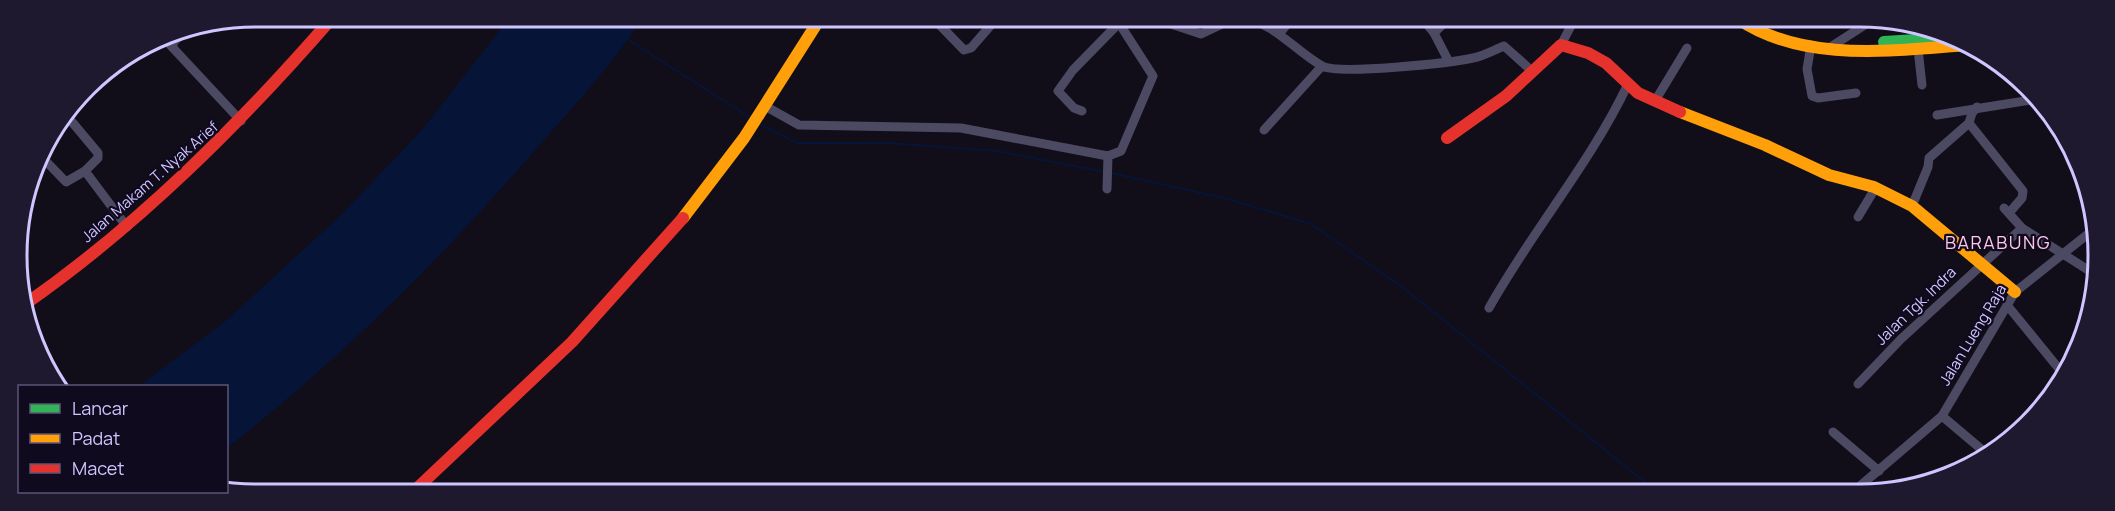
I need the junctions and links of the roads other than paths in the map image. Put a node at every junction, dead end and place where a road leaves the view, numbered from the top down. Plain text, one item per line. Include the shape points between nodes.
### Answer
1 (324, 27) edge
2 (815, 27) edge
3 (942, 27) edge
4 (990, 27) edge
5 (1113, 27) edge
6 (1123, 27) edge
7 (1180, 27) edge
8 (1216, 27) edge
9 (1266, 27) edge
10 (1285, 27) edge
11 (1429, 27) edge
12 (1440, 27) edge
13 (1570, 27) edge
14 (1746, 27) edge
15 (1763, 27) edge
16 (1861, 27) edge
17 (1280, 33) junction
18 (1434, 33) junction
19 (1933, 39) edge
20 (173, 42) edge
21 (169, 44) edge
22 (1833, 44) junction
23 (1561, 45) junction
24 (1811, 45) junction
25 (1952, 47) edge
26 (173, 48) junction
27 (1687, 48) dead end
28 (1918, 50) junction
29 (1448, 60) junction
30 (1322, 66) junction
31 (1532, 71) junction
32 (1628, 84) junction
33 (1922, 86) dead end
34 (1856, 93) dead end
35 (2027, 100) edge
36 (1655, 101) junction
37 (1977, 107) junction
38 (763, 109) junction
39 (1082, 111) dead end
40 (1937, 115) dead end
41 (71, 121) edge
42 (241, 121) junction
43 (1969, 123) junction
44 (1264, 130) dead end
45 (1447, 138) dead end
46 (1108, 158) junction
47 (47, 162) edge
48 (84, 171) junction
49 (1876, 187) junction
50 (1107, 189) dead end
51 (1912, 206) junction
52 (1858, 217) dead end
53 (127, 226) junction
54 (2022, 228) junction
55 (2087, 235) edge
56 (2063, 255) junction
57 (1982, 264) junction
58 (2088, 270) edge
59 (2015, 292) junction
60 (31, 300) edge
61 (2007, 305) junction
62 (1489, 308) dead end
63 (2058, 368) edge
64 (1858, 384) dead end
65 (1942, 416) junction
66 (1833, 432) dead end
67 (1981, 449) edge
68 (1879, 471) junction
69 (422, 484) edge
70 (1863, 484) edge

1 - 42 street, Jalan Makam T. Nyak Arief
2 - 38 street
3 - 4 street via 964,50 972,48
5 - 39 street via 1058,91
6 - 46 street via 1153,76 1121,151
7 - 8 street via 1201,34
9 - 17 street
10 - 17 street
11 - 18 street
12 - 18 street
13 - 23 street
14 - 24 street via 1770,39
15 - 22 street
16 - 22 street
17 - 30 street
18 - 29 street
19 - 22 street
20 - 26 street
21 - 26 street
22 - 24 street
22 - 28 street
23 - 31 street
23 - 32 street via 1606,63
24 - 34 street via 1807,69 1812,96
25 - 28 street
26 - 42 street
27 - 36 street
28 - 33 street
29 - 30 street via 1368,69 1334,70
29 - 31 street via 1474,58 1503,46
30 - 44 street
31 - 45 street via 1506,96
32 - 36 street
32 - 62 street via 1600,138 1521,253
35 - 37 street
36 - 49 street via 1829,175
37 - 40 street
37 - 43 street
38 - 46 street via 799,125 961,128
38 - 69 street via 696,202 567,348
41 - 48 street via 98,153 98,158
42 - 53 street, Jalan Makam T. Nyak Arief
43 - 51 street via 1929,158
43 - 54 street via 2023,191 2022,198 2006,211
46 - 50 street
47 - 48 street via 66,182
48 - 53 street
49 - 51 street
49 - 52 street
51 - 57 street
53 - 60 street, Jalan Makam T. Nyak Arief
54 - 56 street
54 - 57 street, Jalan Tgk. Indra
55 - 56 street, Jalan Lueng Raja
56 - 58 street
56 - 59 street, Jalan Lueng Raja
57 - 59 street
57 - 64 street, Jalan Tgk. Indra
59 - 61 street, Jalan Lueng Raja
61 - 63 street
61 - 65 street, Jalan Lueng Raja
65 - 67 street
65 - 68 street, Jalan Lueng Raja
66 - 68 street
68 - 70 street, Jalan Lueng Raja

